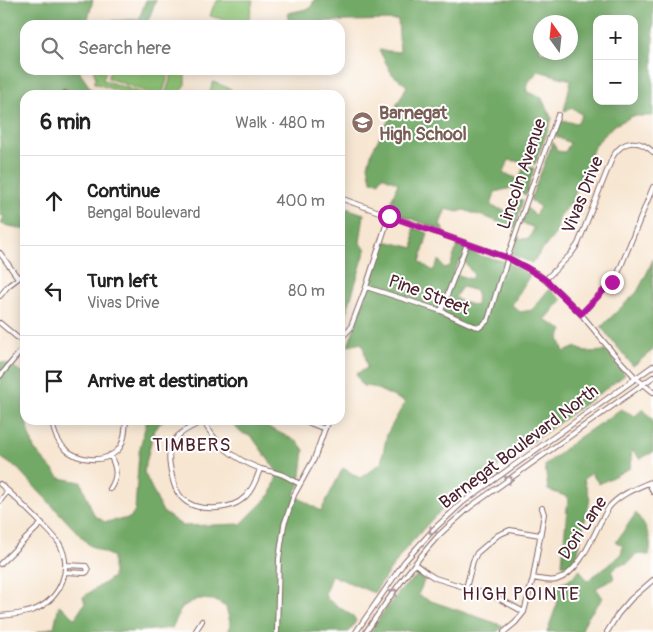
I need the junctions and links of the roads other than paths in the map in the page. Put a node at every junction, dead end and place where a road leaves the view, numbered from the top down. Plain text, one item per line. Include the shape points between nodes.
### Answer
1 (558, 114) dead end
2 (653, 152) edge
3 (653, 187) edge
4 (345, 200) edge
5 (389, 216) junction
6 (467, 244) junction
7 (0, 253) edge
8 (508, 258) junction
9 (18, 278) joint
10 (546, 280) junction
11 (366, 287) junction
12 (0, 296) edge
13 (441, 311) junction
14 (581, 314) junction
15 (0, 323) edge
16 (482, 326) joint
17 (345, 334) edge
18 (20, 341) edge
19 (20, 351) edge
20 (653, 366) edge
21 (0, 376) edge
22 (653, 377) edge
23 (636, 378) junction
24 (644, 384) junction
25 (653, 392) edge
26 (52, 425) edge
27 (125, 425) edge
28 (196, 425) edge
29 (205, 425) edge
30 (315, 425) edge
31 (326, 425) edge
32 (325, 429) junction
33 (110, 456) junction
34 (260, 469) junction
35 (651, 482) edge
36 (0, 484) edge
37 (300, 484) junction
38 (110, 488) dead end
39 (8, 490) junction
40 (653, 492) edge
41 (0, 501) edge
42 (542, 508) dead end
43 (42, 523) junction
44 (540, 535) junction
45 (0, 564) edge
46 (415, 564) junction
47 (65, 565) junction
48 (65, 572) junction
49 (533, 578) junction
50 (653, 580) edge
51 (466, 588) junction
52 (524, 612) junction
53 (0, 616) edge
54 (202, 621) dead end
55 (195, 632) edge
56 (277, 632) edge
57 (356, 632) edge
58 (366, 632) edge
59 (504, 632) edge
60 (607, 632) edge

1 - 8 street, Lincoln Avenue
2 - 10 street, Vivas Drive via 634,143 617,150 578,244
3 - 14 street via 617,276
4 - 5 street
5 - 6 street
5 - 11 street
6 - 8 street
6 - 13 street
7 - 9 street
8 - 10 street
8 - 16 street, Lincoln Avenue via 488,320
9 - 12 street
10 - 14 street
11 - 13 street, Pine Street
11 - 17 street via 350,329
13 - 16 street, Pine Street via 474,326
14 - 23 street
15 - 18 street
19 - 21 street
20 - 23 street, Barnegat Boulevard North
22 - 24 street, Barnegat Boulevard North
23 - 24 street
23 -> 57 street, Barnegat Boulevard North via 463,502 405,561
24 - 25 street
46 -> 24 street, Barnegat Boulevard North via 439,535 470,507
26 - 33 street via 69,452 86,459
27 - 33 street via 124,438 118,450
28 - 34 street via 172,443 169,458 177,490 189,503 209,508 236,503 246,497
29 - 34 street via 226,450
30 - 32 street
31 - 32 street
32 - 37 street via 314,460
33 - 38 street via 116,477
34 - 37 street
35 - 40 street
35 - 49 street, Dori Lane via 627,492 608,508 589,545 566,575 556,580
36 - 39 street
37 - 56 street via 284,525
39 - 41 street
39 - 43 street
42 - 44 street
43 - 45 street
43 - 47 street via 60,545
44 - 49 street
44 - 51 street via 510,530 498,535 477,553
46 - 51 street via 435,578
58 -> 46 street, Barnegat Boulevard North
47 - 48 street
47 - 48 street via 86,566 88,572
48 - 53 street via 59,589 45,604 25,613
49 - 52 street
50 - 60 street via 631,599
51 - 52 street via 496,597
52 - 59 street
54 - 55 street

